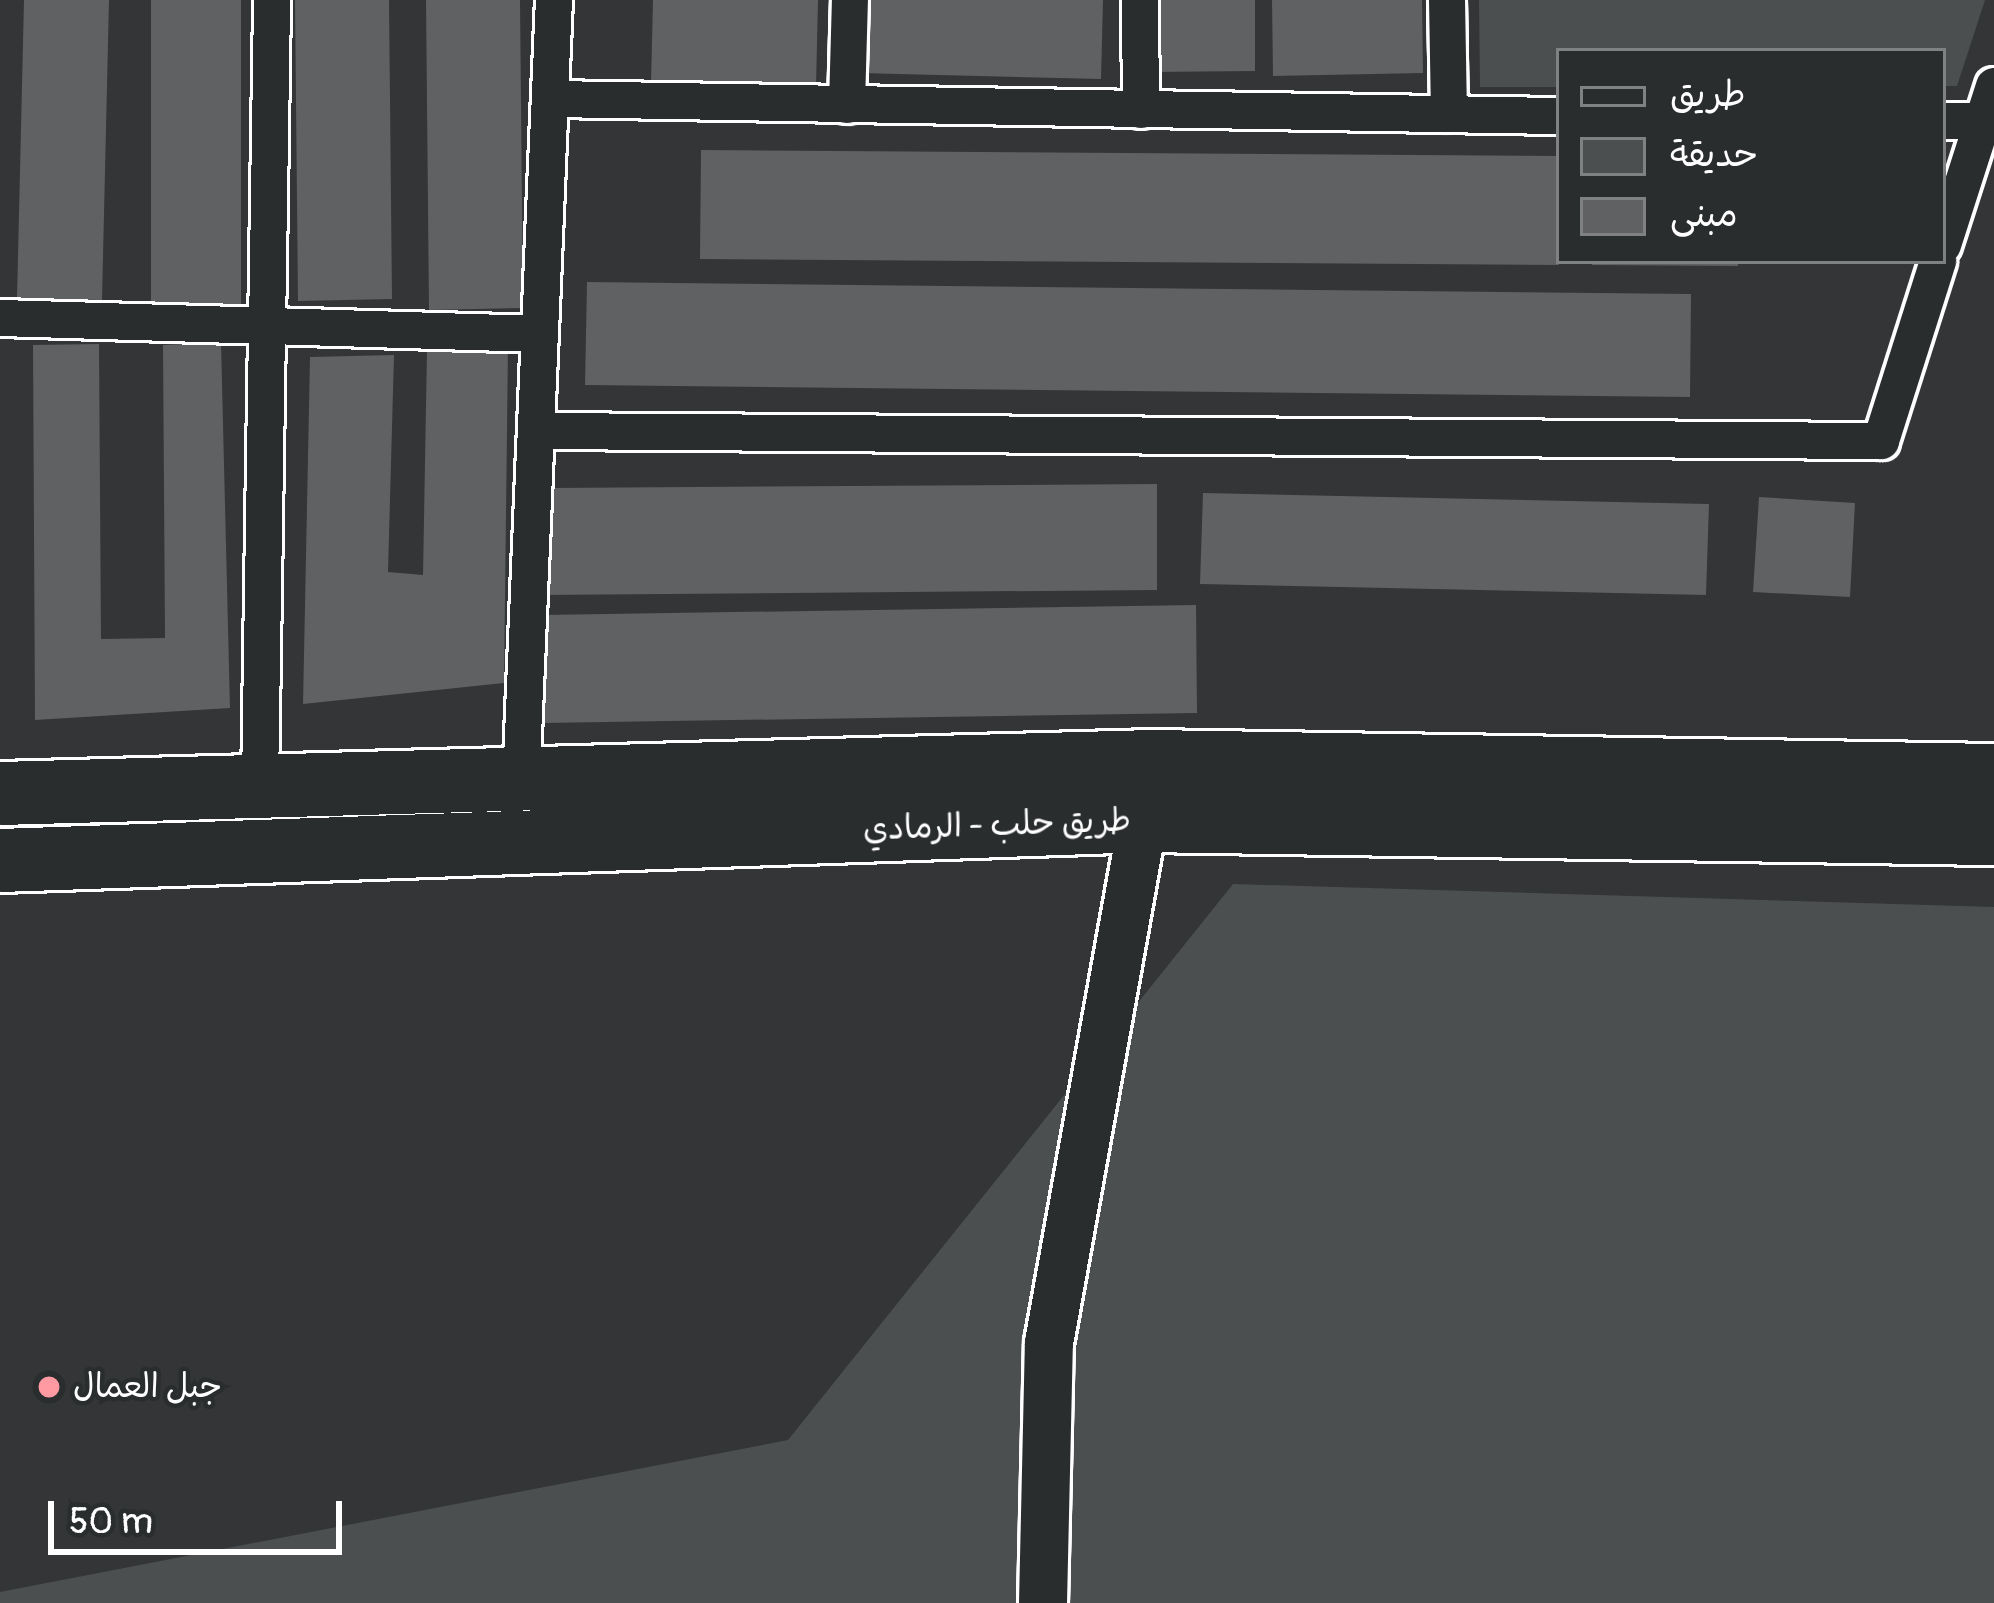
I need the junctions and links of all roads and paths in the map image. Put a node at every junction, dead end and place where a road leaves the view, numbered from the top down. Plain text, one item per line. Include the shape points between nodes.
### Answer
1 (272, 0) edge
2 (554, 0) edge
3 (850, 0) edge
4 (1140, 0) edge
5 (1447, 0) edge
6 (1994, 86) edge
7 (552, 100) junction
8 (847, 105) junction
9 (1141, 110) junction
10 (1449, 114) junction
11 (1556, 116) edge
12 (1946, 121) edge
13 (1982, 121) junction
14 (1946, 235) edge
15 (1937, 264) edge
16 (0, 319) edge
17 (268, 327) junction
18 (539, 334) junction
19 (541, 431) junction
20 (1994, 775) edge
21 (521, 783) junction
22 (260, 785) junction
23 (0, 793) edge
24 (1143, 820) junction
25 (1994, 833) edge
26 (0, 860) edge
27 (1043, 1603) edge

1 - 17 street
2 - 7 street
3 - 8 street
4 - 9 street
5 - 10 street
6 - 13 street
7 - 8 street
7 - 18 street
8 - 9 street
9 - 10 street
10 - 11 street
12 - 13 street
13 - 14 street
15 - 19 street via 1881,441
16 - 17 street
17 - 18 street
17 - 22 street
18 - 19 street
19 - 21 street
20 - 21 highway, طريق حلب - الرمادي via 1150,761
21 - 22 highway, طريق حلب - الرمادي
22 - 23 highway, طريق حلب - الرمادي
24 - 25 highway, طريق حلب - الرمادي
24 - 26 highway, طريق حلب - الرمادي
24 - 27 street via 1049,1343

